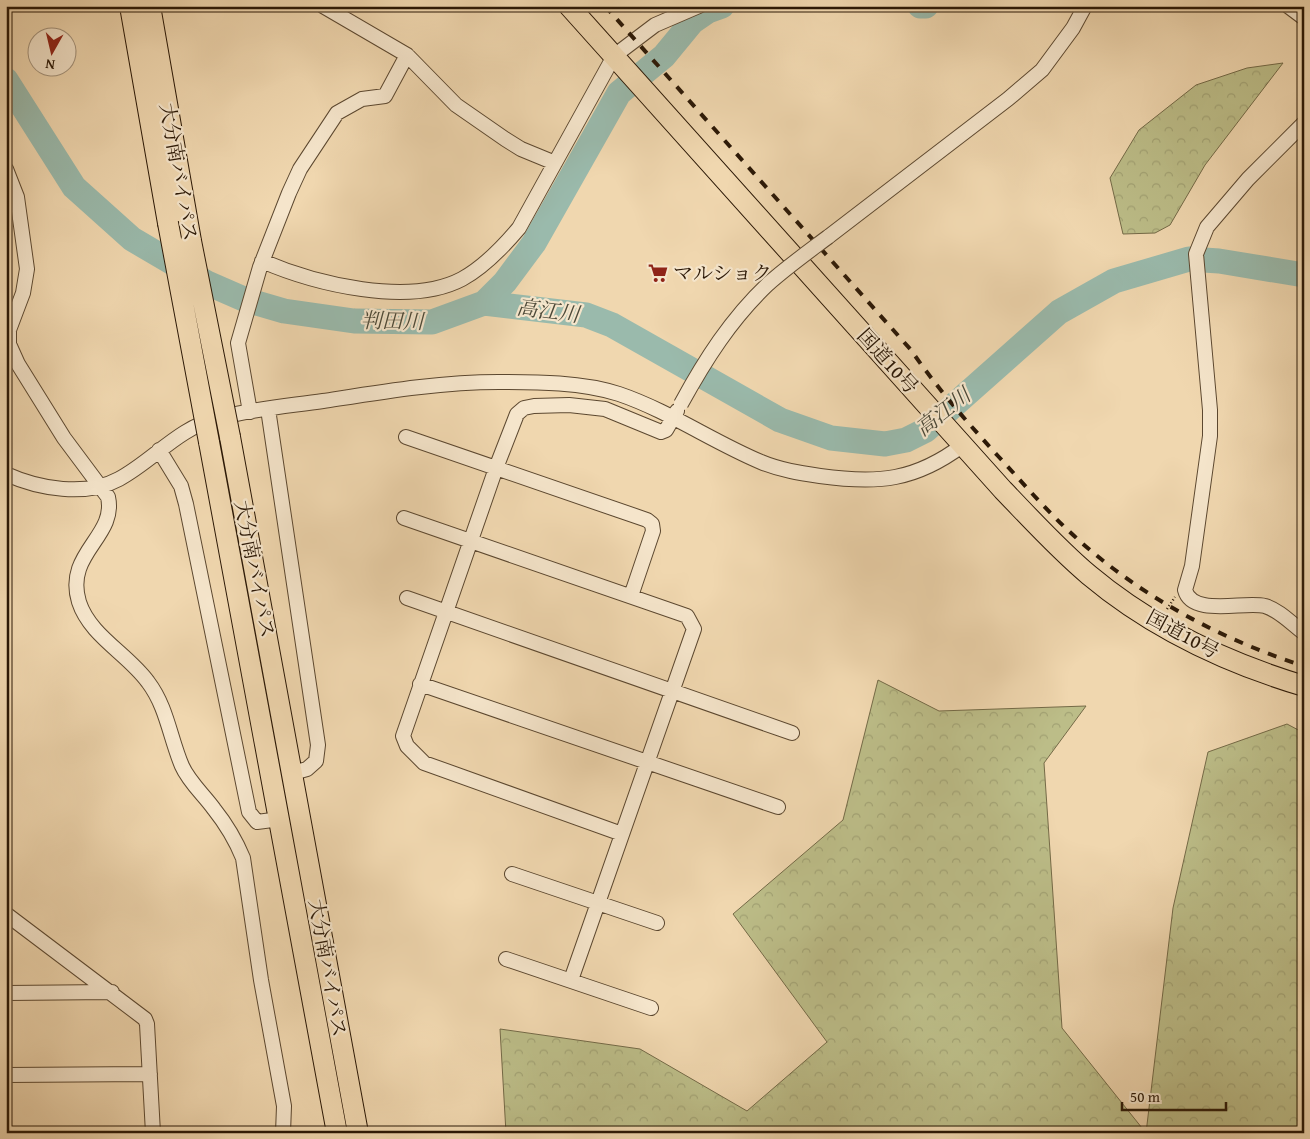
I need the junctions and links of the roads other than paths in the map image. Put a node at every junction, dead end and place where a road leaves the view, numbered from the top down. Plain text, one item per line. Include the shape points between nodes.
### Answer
1 (130, 6) edge
2 (150, 6) edge
3 (323, 6) edge
4 (569, 6) edge
5 (699, 6) edge
6 (1086, 6) edge
7 (1288, 6) edge
8 (1304, 18) edge
9 (407, 55) junction
10 (616, 58) junction
11 (1304, 123) edge
12 (555, 163) junction
13 (6, 169) edge
14 (261, 264) junction
15 (268, 409) junction
16 (250, 412) junction
17 (673, 417) junction
18 (406, 437) dead end
19 (957, 438) junction
20 (159, 450) junction
21 (496, 468) junction
22 (6, 474) edge
23 (101, 485) junction
24 (404, 518) dead end
25 (471, 541) junction
26 (631, 596) junction
27 (408, 598) dead end
28 (446, 611) junction
29 (1304, 633) edge
30 (420, 684) junction
31 (1304, 686) edge
32 (672, 691) junction
33 (792, 733) dead end
34 (647, 762) junction
35 (293, 773) junction
36 (778, 807) dead end
37 (280, 819) junction
38 (622, 834) junction
39 (512, 874) dead end
40 (598, 903) junction
41 (6, 914) edge
42 (658, 923) dead end
43 (506, 959) dead end
44 (571, 980) junction
45 (112, 992) junction
46 (6, 993) edge
47 (651, 1008) dead end
48 (150, 1074) junction
49 (6, 1075) edge
50 (153, 1133) edge
51 (283, 1133) edge
52 (337, 1133) edge
53 (358, 1133) edge

1 - 37 highway, 大分南バイパス, bridge
2 - 35 highway, 大分南バイパス, bridge via 191,240
3 - 9 street
4 - 10 highway, 国道10号
5 - 10 street via 655,25
6 - 17 street, bridge via 1042,70 769,284 712,352
7 - 8 street
9 - 12 street via 456,105 521,148
9 - 14 street via 385,96 362,99 346,106 326,127 300,169
10 - 12 street
10 - 19 highway, 国道10号
11 - 29 street via 1248,179 1207,227 1196,254 1210,436 1192,566 1185,590 1189,599 1201,605 1268,607
12 - 14 street via 519,228 502,248 463,278 442,287 419,292 335,284
13 - 23 street via 18,197 27,269 23,293 9,330 9,344 64,438
14 - 16 street via 240,333 238,352
15 - 16 street
15 - 17 street via 423,386 508,382 610,392
15 - 35 street via 318,745 316,761 307,769
16 - 20 street via 200,424
17 - 19 street via 763,463 793,472 851,480 901,477 940,461
17 - 21 street via 666,430 661,432 605,409 569,405 530,406 520,410 514,418
18 - 21 street
19 - 31 highway, 国道10号 via 1070,559 1108,590 1158,623 1222,656
20 - 23 street via 118,480
20 - 37 street via 181,486 186,504 249,812 257,822
21 - 25 street
21 - 26 street via 652,524 653,531
22 - 23 street via 41,486 78,488
23 - 51 street via 108,496 109,516 81,561 76,580 79,601 88,620 144,676 154,691 164,710 182,766 214,808 243,858 284,1106
24 - 25 street
25 - 26 street
25 - 28 street
26 - 32 street via 691,620 694,629
27 - 28 street
28 - 30 street
28 - 32 street
30 - 34 street
30 - 38 street via 402,736 424,763
32 - 33 street
32 - 34 street
34 - 36 street
34 - 38 street
35 - 53 highway, 大分南バイパス
37 - 52 highway, 大分南バイパス
38 - 40 street
39 - 40 street
40 - 42 street
40 - 44 street
41 - 45 street
43 - 44 street
44 - 47 street
45 - 46 street
45 - 48 street via 145,1019
48 - 49 street
48 - 50 street

